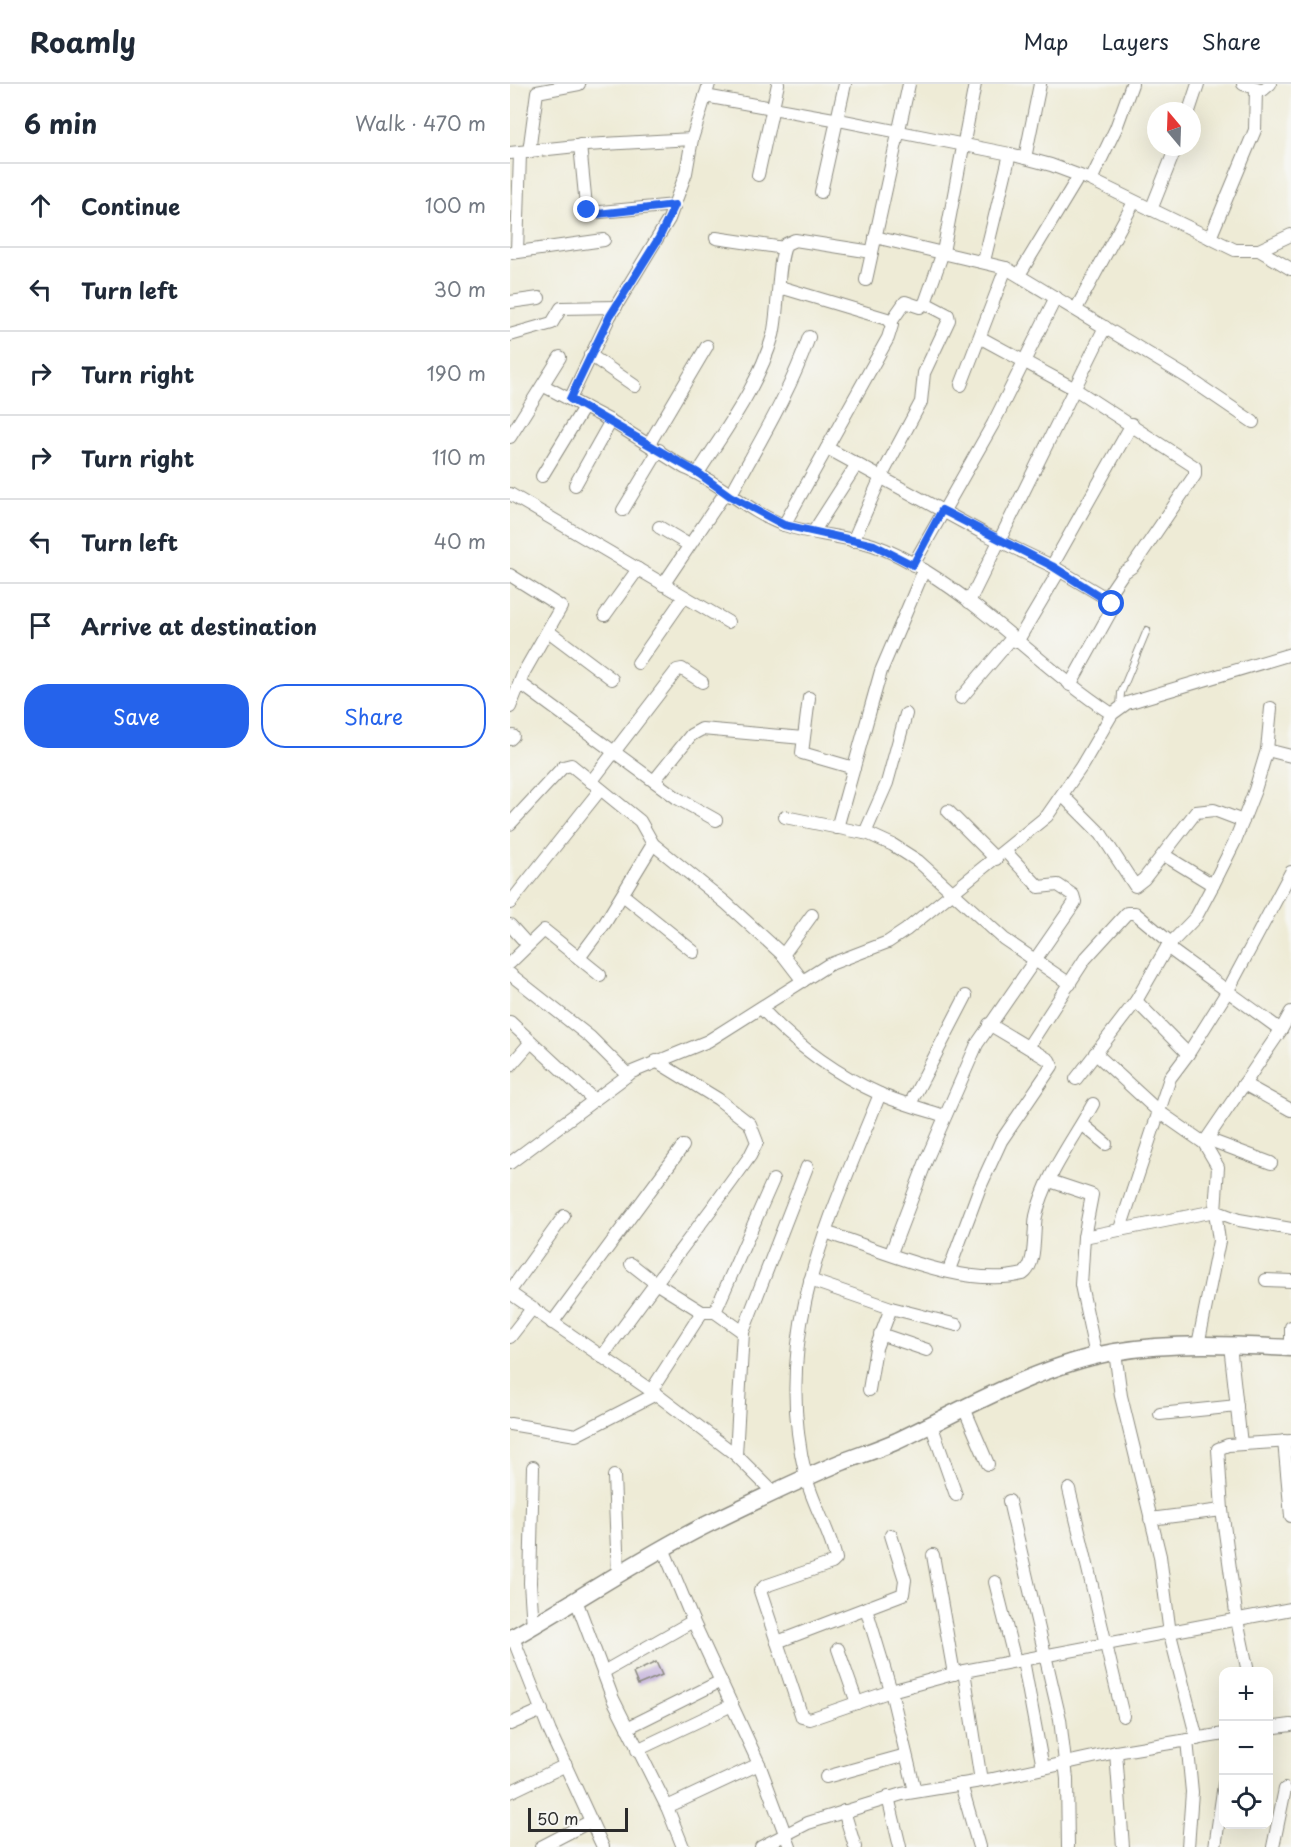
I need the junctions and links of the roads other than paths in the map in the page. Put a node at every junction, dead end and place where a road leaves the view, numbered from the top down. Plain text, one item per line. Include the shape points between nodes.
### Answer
1 (579, 84) edge
2 (778, 84) edge
3 (846, 84) edge
4 (909, 84) edge
5 (975, 84) edge
6 (1040, 84) edge
7 (1132, 84) edge
8 (1198, 84) edge
9 (1243, 84) edge
10 (1270, 84) edge
11 (545, 86) edge
12 (1256, 89) junction
13 (707, 90) edge
14 (1192, 102) edge
15 (773, 108) junction
16 (839, 120) junction
17 (899, 132) junction
18 (692, 139) junction
19 (580, 145) junction
20 (963, 145) junction
21 (520, 153) edge
22 (1010, 154) junction
23 (1172, 156) edge
24 (1024, 158) junction
25 (758, 175) dead end
26 (1085, 178) junction
27 (821, 192) dead end
28 (1134, 202) junction
29 (675, 205) junction
30 (1151, 210) junction
31 (1291, 235) edge
32 (875, 237) junction
33 (716, 238) dead end
34 (1210, 238) junction
35 (603, 240) dead end
36 (784, 248) junction
37 (1258, 250) junction
38 (513, 252) edge
39 (872, 252) junction
40 (943, 252) junction
41 (984, 261) junction
42 (1006, 268) junction
43 (1291, 269) edge
44 (1019, 275) junction
45 (866, 280) dead end
46 (780, 287) junction
47 (1056, 297) junction
48 (539, 298) dead end
49 (510, 302) edge
50 (925, 303) junction
51 (616, 307) junction
52 (1076, 309) junction
53 (891, 322) junction
54 (1106, 327) junction
55 (510, 335) edge
56 (809, 337) dead end
57 (981, 338) junction
58 (707, 345) dead end
59 (590, 355) junction
60 (560, 357) dead end
61 (1023, 360) junction
62 (961, 385) dead end
63 (544, 386) junction
64 (635, 386) dead end
65 (1075, 389) junction
66 (570, 399) junction
67 (584, 407) junction
68 (610, 421) junction
69 (1253, 422) dead end
70 (1132, 424) junction
71 (510, 437) edge
72 (654, 447) junction
73 (827, 448) junction
74 (856, 464) junction
75 (698, 473) junction
76 (542, 476) dead end
77 (881, 477) junction
78 (575, 485) dead end
79 (510, 494) edge
80 (727, 494) junction
81 (623, 510) dead end
82 (942, 510) junction
83 (784, 525) junction
84 (659, 527) dead end
85 (814, 531) junction
86 (998, 540) junction
87 (853, 541) junction
88 (689, 545) junction
89 (918, 567) junction
90 (1056, 568) junction
91 (638, 569) junction
92 (510, 575) edge
93 (663, 585) junction
94 (684, 597) junction
95 (1106, 598) junction
96 (969, 602) junction
97 (605, 615) dead end
98 (728, 622) dead end
99 (1147, 630) dead end
100 (548, 631) junction
101 (1014, 640) junction
102 (1291, 654) edge
103 (638, 663) dead end
104 (612, 679) dead end
105 (702, 682) dead end
106 (520, 683) junction
107 (1070, 685) junction
108 (809, 698) dead end
109 (961, 698) dead end
110 (510, 707) edge
111 (1271, 708) dead end
112 (1116, 711) junction
113 (906, 714) dead end
114 (803, 738) junction
115 (615, 750) junction
116 (1267, 750) junction
117 (1291, 756) edge
118 (854, 768) junction
119 (654, 782) junction
120 (595, 786) junction
121 (1062, 795) junction
122 (948, 811) dead end
123 (785, 817) dead end
124 (716, 820) dead end
125 (1243, 821) junction
126 (510, 824) edge
127 (837, 828) junction
128 (865, 833) junction
129 (653, 844) junction
130 (1001, 855) junction
131 (1164, 855) junction
132 (1291, 872) edge
133 (1213, 885) junction
134 (1288, 888) edge
135 (954, 892) junction
136 (623, 895) junction
137 (510, 903) edge
138 (812, 915) dead end
139 (510, 925) edge
140 (528, 945) junction
141 (1169, 945) junction
142 (694, 952) dead end
143 (783, 955) junction
144 (579, 958) junction
145 (1033, 960) junction
146 (510, 963) edge
147 (510, 974) edge
148 (600, 975) dead end
149 (803, 981) junction
150 (1070, 984) junction
151 (1227, 992) junction
152 (966, 996) dead end
153 (1136, 1001) junction
154 (761, 1008) junction
155 (1291, 1012) edge
156 (510, 1022) edge
157 (989, 1024) junction
158 (1281, 1030) junction
159 (531, 1042) junction
160 (1028, 1047) junction
161 (1095, 1053) junction
162 (1188, 1054) junction
163 (656, 1061) junction
164 (510, 1066) edge
165 (628, 1075) junction
166 (1076, 1079) dead end
167 (1244, 1084) junction
168 (880, 1094) junction
169 (594, 1100) junction
170 (910, 1104) junction
171 (1093, 1104) dead end
172 (1291, 1110) edge
173 (1158, 1111) junction
174 (945, 1116) junction
175 (1082, 1124) junction
176 (1205, 1141) junction
177 (1106, 1144) dead end
178 (683, 1146) dead end
179 (510, 1163) edge
180 (1271, 1163) dead end
181 (807, 1167) dead end
182 (773, 1180) dead end
183 (1050, 1181) junction
184 (1215, 1211) junction
185 (564, 1216) dead end
186 (1291, 1228) edge
187 (1120, 1229) junction
188 (825, 1232) junction
189 (1084, 1237) junction
190 (891, 1253) junction
191 (631, 1264) dead end
192 (949, 1270) junction
193 (810, 1280) junction
194 (1266, 1280) dead end
195 (1291, 1281) edge
196 (654, 1282) junction
197 (510, 1292) edge
198 (891, 1308) junction
199 (531, 1310) junction
200 (708, 1312) junction
201 (552, 1323) junction
202 (957, 1325) dead end
203 (1291, 1327) edge
204 (743, 1332) junction
205 (880, 1334) junction
206 (510, 1337) edge
207 (1198, 1345) junction
208 (1230, 1345) junction
209 (1291, 1348) edge
210 (927, 1350) dead end
211 (1115, 1352) junction
212 (1096, 1356) junction
213 (602, 1357) junction
214 (869, 1390) dead end
215 (654, 1393) junction
216 (1237, 1406) junction
217 (964, 1408) junction
218 (1160, 1414) dead end
219 (510, 1424) edge
220 (931, 1424) junction
221 (1287, 1441) edge
222 (1241, 1444) junction
223 (736, 1455) junction
224 (988, 1464) dead end
225 (534, 1467) dead end
226 (614, 1476) dead end
227 (806, 1478) junction
228 (1069, 1489) dead end
229 (773, 1492) junction
230 (956, 1496) dead end
231 (1009, 1501) dead end
232 (1222, 1510) junction
233 (1291, 1516) edge
234 (1150, 1519) junction
235 (891, 1534) dead end
236 (663, 1548) junction
237 (933, 1555) dead end
238 (618, 1574) junction
239 (995, 1582) dead end
240 (576, 1600) junction
241 (866, 1608) junction
242 (1291, 1610) edge
243 (1237, 1620) junction
244 (693, 1621) junction
245 (533, 1627) junction
246 (1170, 1634) junction
247 (511, 1638) edge
248 (777, 1642) junction
249 (1106, 1645) junction
250 (838, 1649) dead end
251 (1046, 1654) junction
252 (1019, 1661) junction
253 (1247, 1667) edge
254 (604, 1671) junction
255 (959, 1672) junction
256 (721, 1681) junction
257 (891, 1691) junction
258 (857, 1703) junction
259 (732, 1705) junction
260 (542, 1710) junction
261 (1124, 1716) dead end
262 (510, 1724) edge
263 (1291, 1725) edge
264 (1273, 1727) edge
265 (627, 1728) junction
266 (1219, 1735) edge
267 (1192, 1739) junction
268 (637, 1750) junction
269 (1116, 1752) junction
270 (906, 1755) junction
271 (759, 1764) junction
272 (1064, 1764) junction
273 (566, 1765) junction
274 (1043, 1768) junction
275 (826, 1777) dead end
276 (981, 1781) junction
277 (961, 1784) junction
278 (1285, 1789) dead end
279 (915, 1791) junction
280 (510, 1792) edge
281 (888, 1797) junction
282 (667, 1807) junction
283 (844, 1811) junction
284 (1219, 1819) edge
285 (591, 1821) junction
286 (786, 1834) junction
287 (541, 1847) edge
288 (603, 1847) edge
289 (683, 1847) edge
290 (761, 1847) edge
291 (790, 1847) edge
292 (855, 1847) edge
293 (900, 1847) edge
294 (979, 1847) edge
295 (1068, 1847) edge
296 (1123, 1847) edge
297 (1188, 1847) edge
298 (1215, 1847) edge
299 (1273, 1847) edge

1 - 11 street
2 - 15 street
3 - 16 street
4 - 17 street
5 - 20 street
6 - 24 street
7 - 26 street via 1116,128
8 - 14 street
9 - 12 street
10 - 12 street via 1265,90
11 - 21 street via 535,95
12 - 34 street via 1255,130
13 - 15 street
13 - 18 street
15 - 16 street
15 - 25 street
16 - 17 street
16 - 27 street
17 - 20 street
17 - 32 street
18 - 19 street
18 - 29 street
19 - 21 street
19 - 29 street via 590,213
20 - 22 street
20 - 40 street
21 - 38 street
22 - 24 street
22 - 41 street
23 - 30 street
24 - 26 street
26 - 28 street
26 - 44 street
28 - 30 street
28 - 52 street
29 - 51 street
30 - 34 street
31 - 37 street
32 - 39 street
32 - 40 street
33 - 36 street
34 - 37 street via 1234,250
35 - 38 street
36 - 39 street via 795,240
36 - 46 street
37 - 43 street
39 - 45 street
40 - 41 street
40 - 50 street
41 - 42 street
42 - 44 street
42 - 57 street
44 - 47 street
46 - 53 street
46 - 75 street via 772,336 762,363
47 - 52 street
47 - 61 street
48 - 49 street
50 - 53 street via 920,307 905,302
50 - 77 street via 948,315 949,320 924,373 921,402
51 - 55 street via 561,308 552,324
51 - 59 street
52 - 54 street
53 - 73 street via 888,338
54 - 65 street
54 - 69 street
56 - 80 street via 771,422
57 - 61 street
57 - 62 street
58 - 72 street
59 - 64 street
59 - 66 street
60 - 63 street
61 - 65 street
61 - 82 street via 993,424
63 - 66 street
63 - 71 street
65 - 70 street
65 - 86 street
66 - 67 street
67 - 68 street
67 - 76 street
68 - 72 street
68 - 78 street
70 - 90 street
70 - 95 street via 1194,465 1196,473 1133,566 1123,573
72 - 75 street
72 - 81 street
73 - 74 street
73 - 83 street
74 - 77 street
74 - 85 street
75 - 80 street
77 - 82 street
77 - 87 street
79 - 91 street
80 - 83 street
80 - 88 street
82 - 86 street
82 - 89 street
83 - 85 street
84 - 88 street
85 - 87 street
86 - 90 street
86 - 96 street
87 - 89 street via 874,545
88 - 93 street
89 - 96 street
89 - 118 street via 881,671
90 - 95 street
90 - 101 street
91 - 93 street
91 - 97 street
92 - 100 street via 560,605
93 - 94 street
94 - 98 street
94 - 103 street
95 - 107 street via 1112,603 1111,611
96 - 101 street
99 - 112 lane
100 - 104 street
100 - 106 street
101 - 107 street
101 - 109 street
102 - 112 street via 1188,683
105 - 115 street via 682,669 677,670
106 - 110 street
106 - 115 street
107 - 112 street
108 - 114 street
111 - 116 street
112 - 121 street
113 - 128 street via 887,783
114 - 118 street via 804,755
114 - 119 street via 702,729 691,735
115 - 119 street
115 - 120 street
116 - 117 street
116 - 125 street
118 - 127 street
119 - 124 street
120 - 126 street via 573,766 566,765
120 - 129 street via 640,821
120 - 137 street
121 - 130 street via 1047,816
121 - 131 street via 1101,834 1133,885 1139,885
122 - 130 street
123 - 127 street
125 - 131 street via 1214,810 1201,810 1191,817
125 - 133 street
127 - 128 street
128 - 135 street via 911,857
129 - 136 street
129 - 143 street
130 - 135 street
130 - 145 street via 1039,887 1058,885 1075,900
131 - 133 street
132 - 134 street
133 - 141 street via 1196,917
134 - 151 street
135 - 145 street via 992,930
135 - 149 street via 888,942 828,965
136 - 142 street
136 - 144 street
138 - 143 street
139 - 140 street
140 - 144 street via 544,930
140 - 146 street
141 - 150 street via 1130,912 1100,941
141 - 151 street
141 - 153 street
143 - 149 street
144 - 148 street
145 - 150 street
145 - 157 street
147 - 165 street via 590,1037
149 - 154 street
150 - 160 street
151 - 158 street
151 - 162 street
152 - 170 street
153 - 161 street
153 - 162 street
154 - 163 street via 708,1041
154 - 168 street via 797,1044
155 - 158 street
156 - 159 street
157 - 160 street
157 - 174 street
158 - 167 street
159 - 164 street
159 - 169 street
160 - 192 street via 1049,1060 1051,1069 1001,1141
161 - 166 street
161 - 173 street
162 - 173 street via 1170,1078
163 - 165 street
163 - 196 street via 750,1124 757,1142 686,1246
165 - 169 street
167 - 172 street
167 - 176 street
168 - 170 street
168 - 188 street
169 - 179 street
170 - 174 street
171 - 175 street
173 - 176 street
173 - 187 street
174 - 190 street
175 - 177 street
175 - 183 street
176 - 180 street
176 - 184 street via 1218,1167
178 - 201 street
181 - 204 street
182 - 200 street
183 - 189 street via 1092,1195
183 - 192 street via 1036,1218 1026,1272 993,1276
184 - 186 street via 1239,1220
184 - 187 street
184 - 207 street via 1219,1241
185 - 197 street
187 - 189 street
188 - 190 street
188 - 193 street
189 - 212 street via 1081,1285
190 - 192 street
191 - 196 street
193 - 198 street
193 - 227 street via 794,1377
194 - 195 street
196 - 200 street
196 - 213 street
197 - 199 street
198 - 202 street
198 - 205 street
199 - 201 street
199 - 206 street
200 - 204 street
200 - 215 street
201 - 213 street
203 - 209 street
204 - 223 street
205 - 210 street
205 - 214 street
207 - 208 street
207 - 211 street
208 - 209 street
208 - 216 street
211 - 212 street
211 - 234 street via 1121,1396
212 - 217 street via 1009,1386
213 - 215 street
215 - 219 street via 576,1435
215 - 223 street
216 - 218 street
216 - 222 street
217 - 220 street
217 - 224 street
220 - 227 street
220 - 230 street
221 - 222 street
221 - 233 street
222 - 232 street via 1218,1449
223 - 229 street
225 - 245 street via 530,1575
226 - 238 street
227 - 229 street
227 - 248 street via 836,1559 761,1588
228 - 249 street
229 - 236 street
231 - 251 street
232 - 234 street
232 - 243 street
234 - 246 street via 1160,1557
235 - 241 street via 906,1591
236 - 238 street
236 - 244 street
237 - 255 street
238 - 240 street
239 - 252 street
240 - 245 street
240 - 254 street
241 - 248 street
241 - 257 street
242 - 243 street
243 - 246 street
243 - 253 street
244 - 254 street
244 - 256 street
245 - 247 street
246 - 249 street
246 - 267 street
247 - 260 street
248 - 258 street via 803,1719
249 - 251 street
249 - 261 street
250 - 258 street
251 - 252 street
251 - 272 street via 1060,1719
252 - 255 street
252 - 274 street
254 - 265 street
255 - 257 street
255 - 276 street
256 - 259 street
256 - 265 street
257 - 258 street
257 - 270 street
259 - 268 street
259 - 271 street
260 - 262 street
260 - 273 street
263 - 264 street
265 - 268 street
266 - 267 street
267 - 269 street
267 - 297 street
268 - 282 street
269 - 272 street
269 - 296 street
270 - 275 street
270 - 279 street
271 - 282 street
271 - 286 street
272 - 274 street
272 - 295 street
273 - 280 street
273 - 285 street
274 - 276 street
276 - 277 street
277 - 279 street
277 - 294 street
278 - 299 street
279 - 281 street
281 - 283 street
281 - 293 street
282 - 289 street
283 - 286 street
283 - 292 street
284 - 298 street
285 - 287 street
285 - 288 street
286 - 290 street
286 - 291 street

